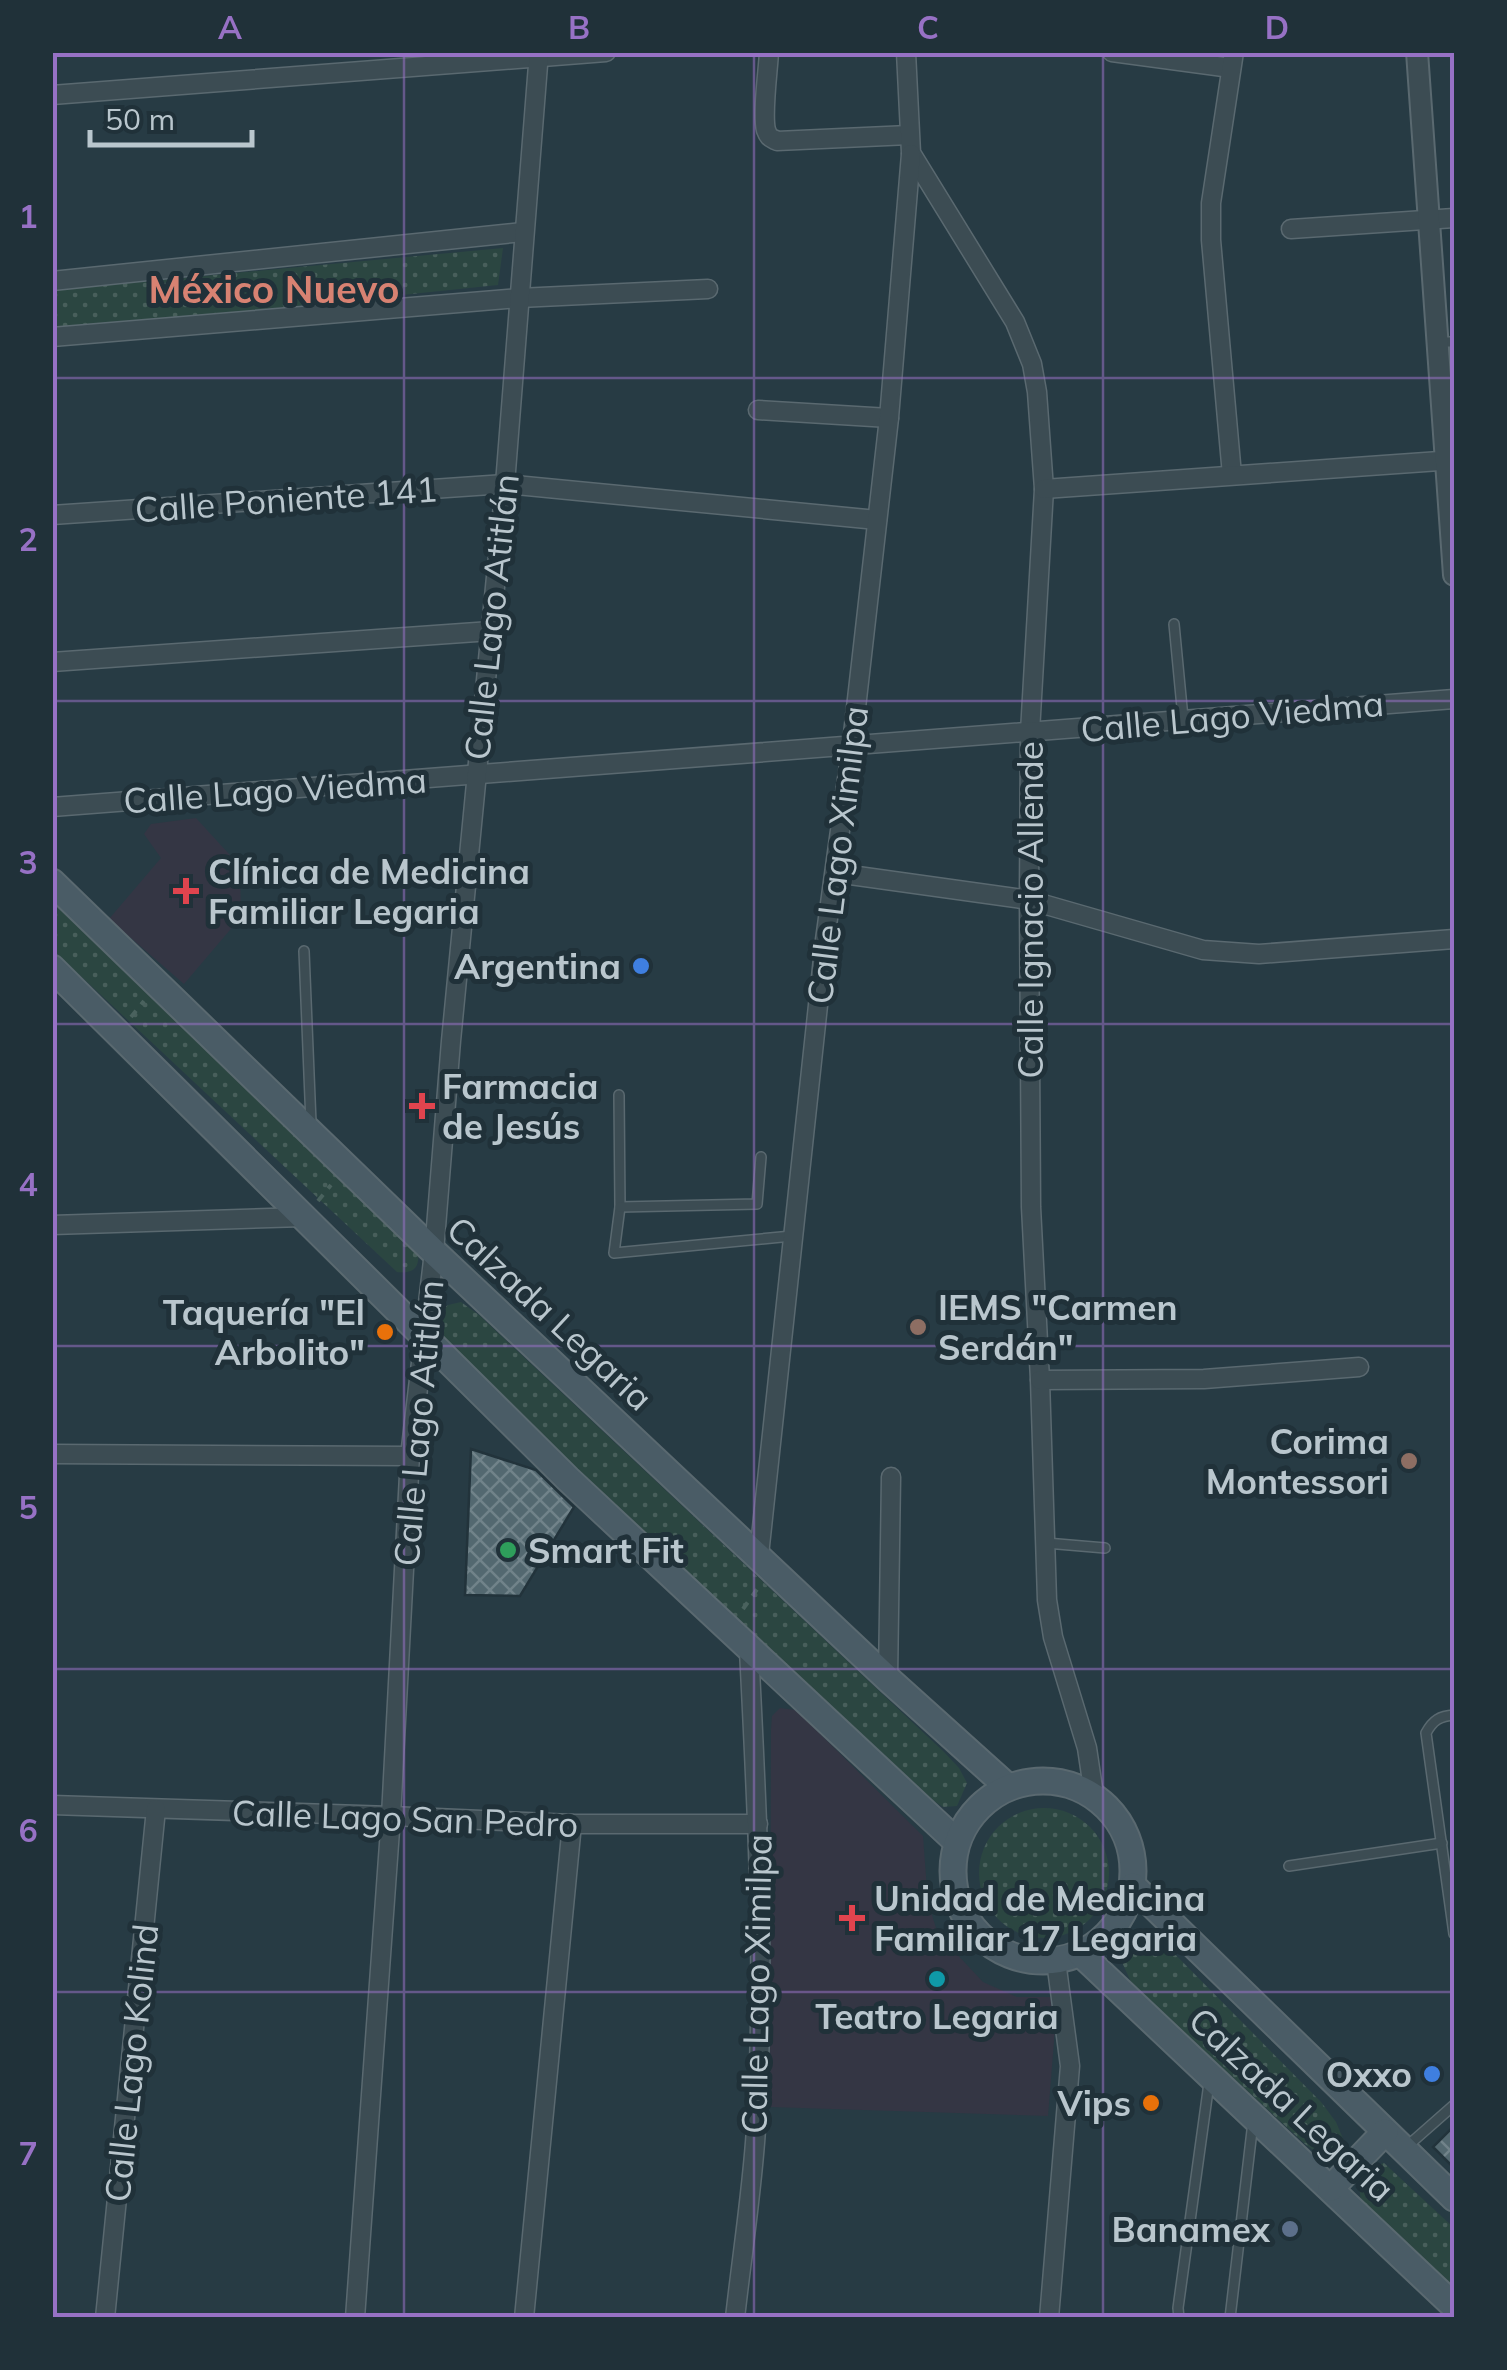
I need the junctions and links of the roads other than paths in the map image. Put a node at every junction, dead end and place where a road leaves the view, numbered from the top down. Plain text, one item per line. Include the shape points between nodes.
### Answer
1 (606, 52) edge
2 (769, 52) edge
3 (906, 52) edge
4 (1112, 52) edge
5 (1417, 52) edge
6 (539, 55) edge
7 (1232, 60) edge
8 (52, 95) edge
9 (910, 144) junction
10 (1454, 218) edge
11 (1430, 220) junction
12 (1290, 229) dead end
13 (524, 232) junction
14 (52, 280) edge
15 (708, 288) dead end
16 (519, 298) junction
17 (52, 337) edge
18 (1446, 342) edge
19 (758, 410) dead end
20 (889, 418) junction
21 (1450, 460) edge
22 (1232, 475) junction
23 (506, 484) junction
24 (1044, 489) junction
25 (52, 515) edge
26 (877, 520) junction
27 (1454, 574) edge
28 (1174, 624) dead end
29 (491, 631) junction
30 (52, 662) edge
31 (1454, 698) edge
32 (1183, 718) junction
33 (1030, 732) junction
34 (852, 743) junction
35 (476, 774) junction
36 (52, 807) edge
37 (836, 873) junction
38 (52, 882) edge
39 (1028, 900) junction
40 (1454, 939) edge
41 (304, 952) dead end
42 (52, 968) edge
43 (619, 1095) dead end
44 (310, 1130) junction
45 (761, 1157) dead end
46 (620, 1207) junction
47 (303, 1217) junction
48 (52, 1225) edge
49 (792, 1236) junction
50 (434, 1252) junction
51 (422, 1337) junction
52 (1359, 1367) dead end
53 (1040, 1380) junction
54 (52, 1454) edge
55 (410, 1456) junction
56 (891, 1477) dead end
57 (1046, 1544) junction
58 (1106, 1548) dead end
59 (766, 1562) junction
60 (749, 1650) junction
61 (888, 1679) junction
62 (1454, 1715) edge
63 (1008, 1787) junction
64 (1094, 1796) junction
65 (52, 1805) edge
66 (156, 1809) junction
67 (391, 1816) junction
68 (572, 1824) junction
69 (758, 1824) junction
70 (957, 1842) junction
71 (1442, 1843) junction
72 (1290, 1866) dead end
73 (1132, 1886) junction
74 (1454, 1934) edge
75 (1069, 1958) junction
76 (1210, 2075) junction
77 (1454, 2104) edge
78 (1254, 2116) junction
79 (1394, 2141) junction
80 (1331, 2188) junction
81 (1454, 2198) edge
82 (1454, 2306) edge
83 (105, 2318) edge
84 (354, 2318) edge
85 (524, 2318) edge
86 (735, 2318) edge
87 (1050, 2318) edge
88 (1179, 2318) edge
89 (1230, 2318) edge

1 - 6 street
2 - 9 street via 765,122 772,140
3 - 9 street, Calle Ignacio Allende
4 - 7 street
5 - 11 street
6 - 8 street
6 - 13 street, Calle Lago Atitlán
7 - 22 street via 1211,240
9 - 20 street, Calle Lago Ximilpa
9 - 24 street, Calle Ignacio Allende via 1032,364
10 - 11 street
11 - 12 street
11 - 18 street
13 - 14 street
13 - 16 street, Calle Lago Atitlán
15 - 16 street
16 - 17 street
16 - 23 street, Calle Lago Atitlán
18 - 21 street
19 - 20 street
20 - 26 street, Calle Lago Ximilpa
21 - 22 street
21 - 27 street
22 - 24 street
23 - 25 street, Calle Poniente 141
23 - 26 street, Calle Poniente 141
23 - 29 street, Calle Lago Atitlán
24 - 33 street, Calle Ignacio Allende
26 - 34 street, Calle Lago Ximilpa
28 - 32 lane
29 - 30 street
29 - 35 street, Calle Lago Atitlán
31 - 32 street, Calle Lago Viedma
32 - 33 street, Calle Lago Viedma
33 - 34 street, Calle Lago Viedma
33 - 39 street, Calle Ignacio Allende
34 - 35 street, Calle Lago Viedma
34 - 37 street, Calle Lago Ximilpa
35 - 36 street, Calle Lago Viedma
35 - 50 street, Calle Lago Atitlán
37 - 39 street
37 - 49 street, Calle Lago Ximilpa
38 - 44 main road, Calzada Legaria
39 - 40 street via 1203,950 1259,954
39 - 53 street, Calle Ignacio Allende
41 - 44 lane
42 - 47 main road
43 - 46 lane
44 - 50 main road, Calzada Legaria
45 - 46 lane via 757,1204
46 - 49 lane via 614,1252
47 - 48 street
47 - 51 main road
49 - 59 street, Calle Lago Ximilpa
50 - 51 street, Calle Lago Atitlán
50 - 59 main road, Calzada Legaria
51 - 55 street, Calle Lago Atitlán
51 - 60 main road
52 - 53 street via 1204,1379
53 - 57 street, Calle Ignacio Allende
54 - 55 street
55 - 67 street, Calle Lago Atitlán
56 - 61 street
57 - 58 lane
57 - 64 street, Calle Ignacio Allende via 1053,1637 1087,1748
59 - 61 main road, Calzada Legaria
60 - 69 street, Calle Lago Ximilpa
60 - 70 main road
61 - 63 main road, Calzada Legaria
62 - 71 lane via 1431,1723 1426,1733
63 - 64 main road via 1052,1781
63 - 70 main road via 977,1809
64 - 73 main road via 1126,1835
65 - 66 street, Calle Lago San Pedro
66 - 67 street, Calle Lago San Pedro
66 - 83 street, Calle Lago Kolind
67 - 68 street, Calle Lago San Pedro
67 - 84 street, Calle Lago Atitlán
68 - 69 street, Calle Lago San Pedro
68 - 85 street
69 - 86 street, Calle Lago Ximilpa via 756,2131
70 - 75 main road via 956,1894 983,1938 1030,1961
71 - 72 lane
71 - 74 lane
73 - 75 main road via 1120,1919 1096,1945
73 - 79 main road, Calzada Legaria
75 - 76 main road, Calzada Legaria
75 - 87 street via 1070,2066
76 - 78 main road, Calzada Legaria
76 - 88 lane
77 - 79 lane
78 - 80 main road, Calzada Legaria
78 - 89 lane
79 - 80 main road
79 - 81 main road, Calzada Legaria
80 - 82 main road, Calzada Legaria

